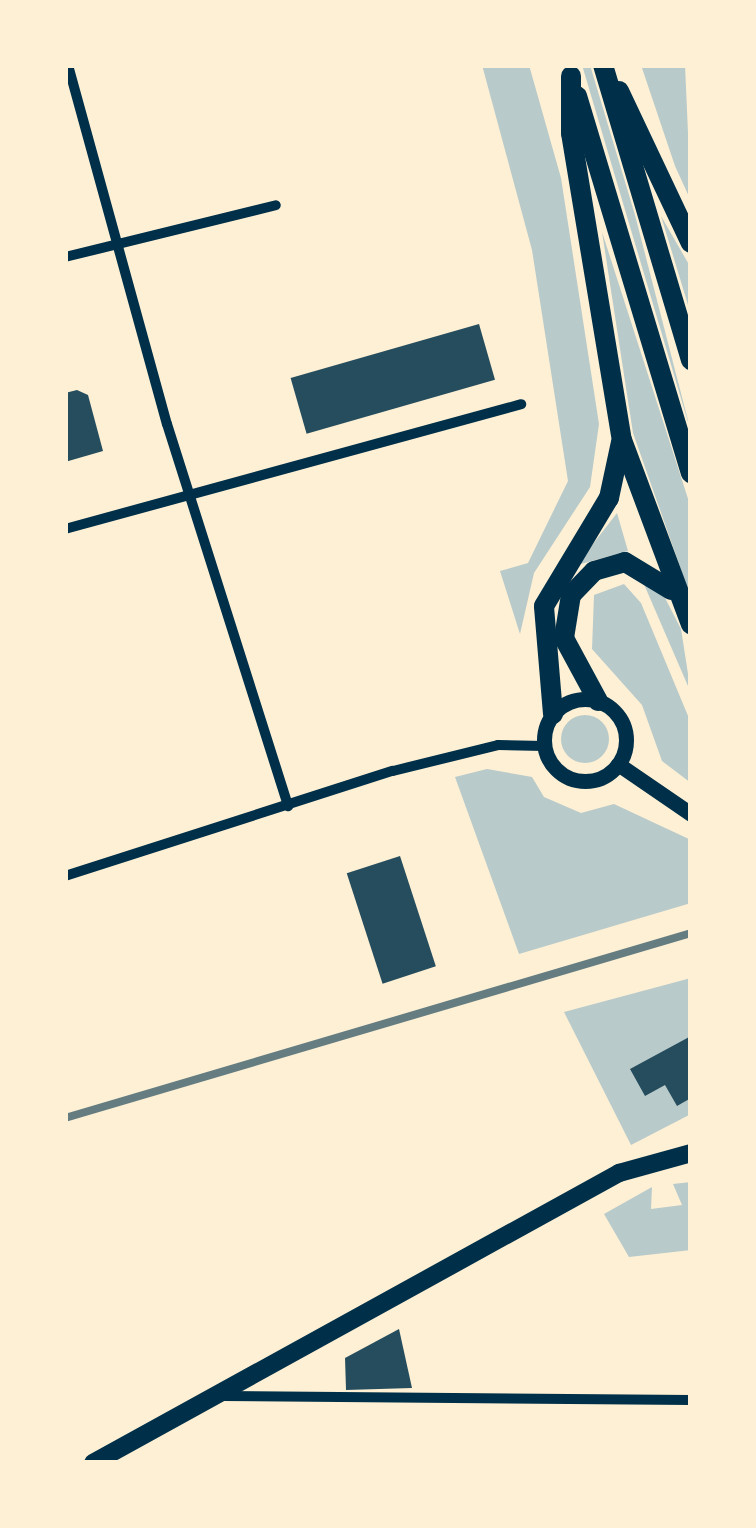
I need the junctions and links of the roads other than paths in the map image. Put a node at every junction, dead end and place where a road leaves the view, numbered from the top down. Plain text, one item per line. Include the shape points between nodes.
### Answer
1 (68, 65) edge
2 (604, 65) edge
3 (570, 71) edge
4 (276, 205) dead end
5 (691, 243) edge
6 (116, 250) junction
7 (65, 257) edge
8 (691, 360) edge
9 (520, 404) dead end
10 (622, 440) junction
11 (691, 473) edge
12 (191, 497) junction
13 (65, 529) edge
14 (688, 619) edge
15 (598, 700) junction
16 (553, 714) junction
17 (544, 746) junction
18 (618, 764) junction
19 (288, 806) junction
20 (691, 814) edge
21 (65, 876) edge
22 (691, 1153) edge
23 (212, 1396) junction
24 (691, 1400) edge
25 (94, 1463) edge

1 - 6 street
2 - 5 main road
2 - 8 main road
3 - 10 main road via 570,133
3 - 11 main road
4 - 6 street
6 - 7 street
6 - 12 street
9 - 12 street
10 - 14 main road
10 - 16 main road via 608,498 544,606
12 - 13 street
12 - 19 street
14 - 15 main road via 655,574 626,562 580,581 562,626
15 - 16 street
15 - 18 street via 623,724
16 - 17 street
17 - 18 street via 574,779 598,778
17 - 19 street via 498,746
18 - 20 street
19 - 21 street
22 - 23 main road via 620,1173
23 - 24 street
23 - 25 main road

